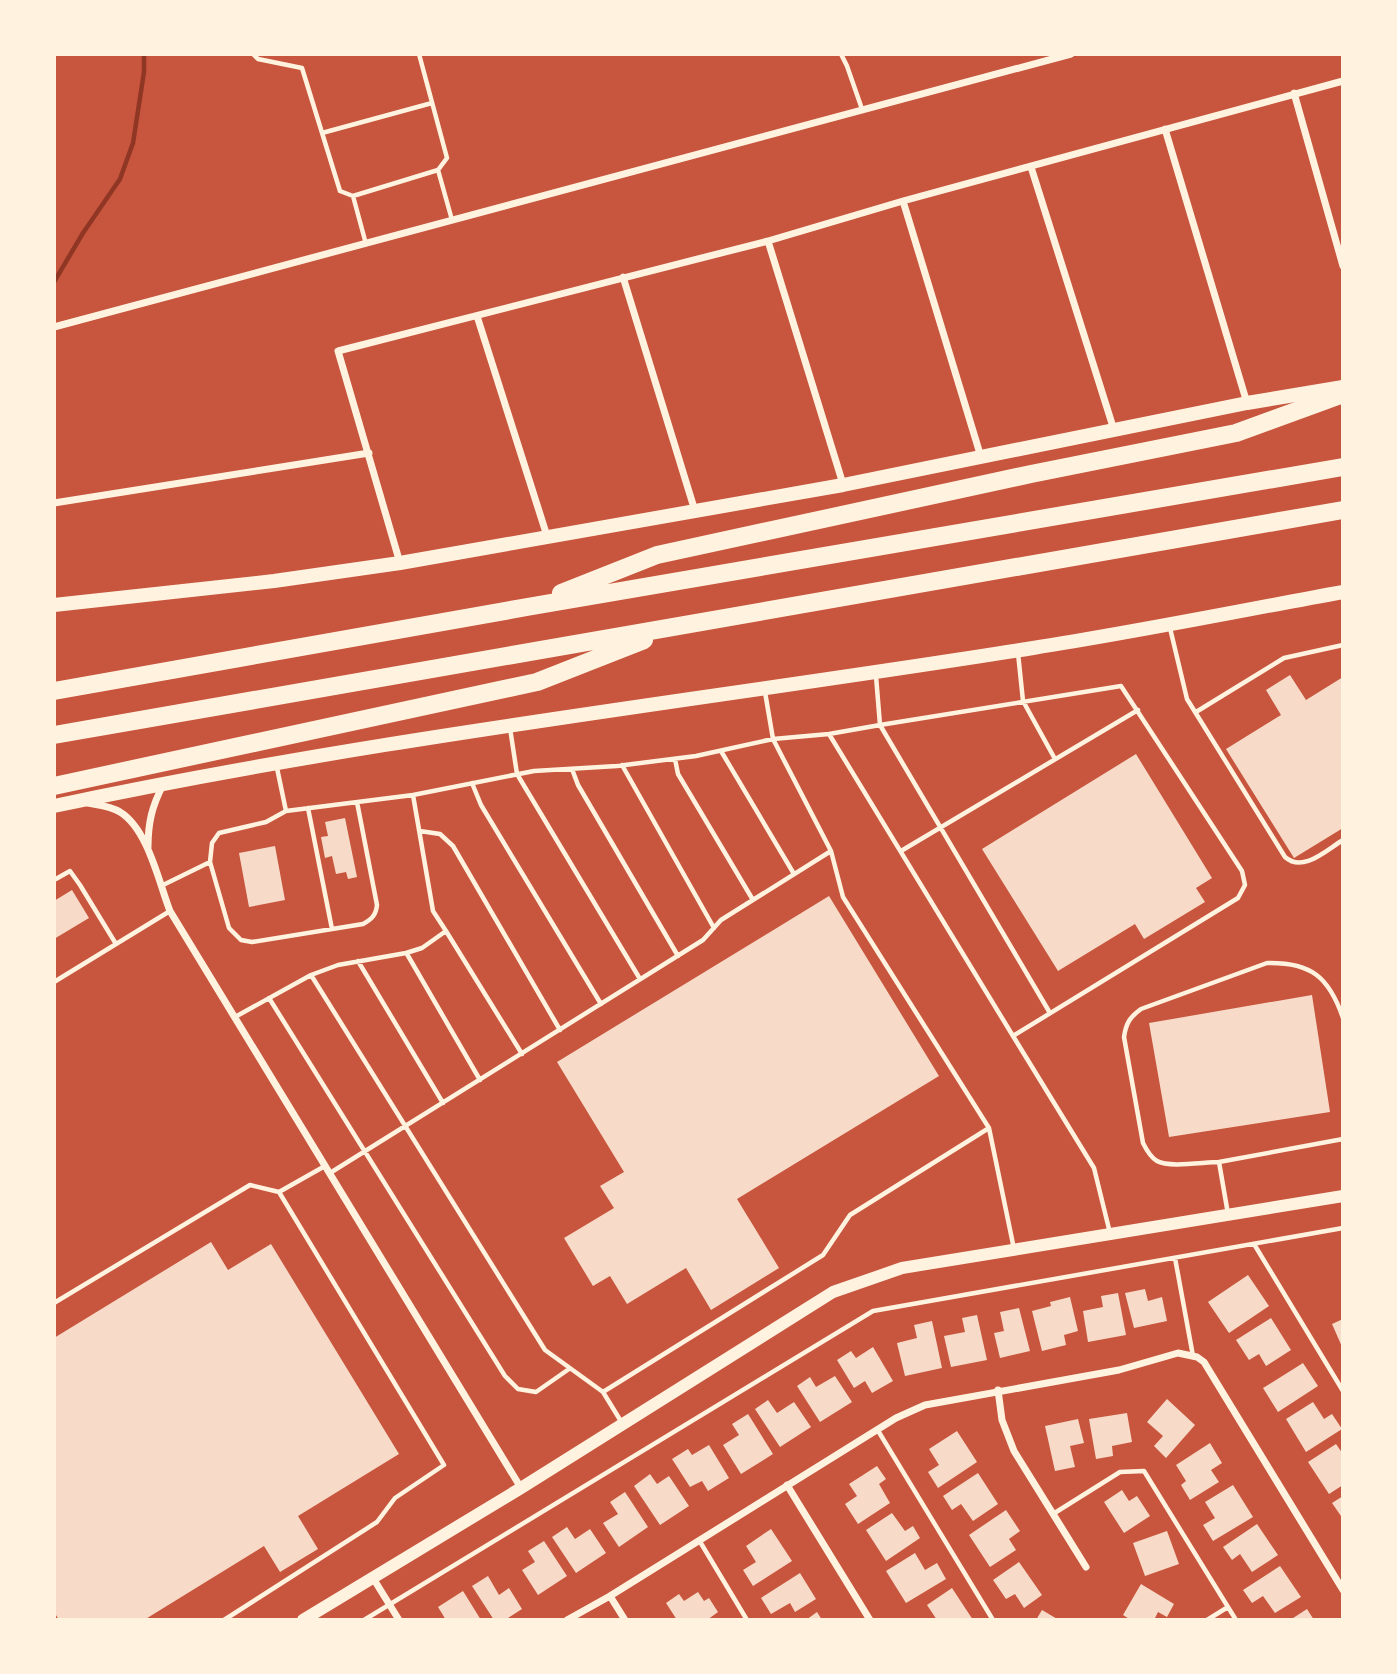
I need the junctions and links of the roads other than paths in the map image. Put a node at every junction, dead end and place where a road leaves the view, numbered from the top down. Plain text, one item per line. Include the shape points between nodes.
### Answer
1 (253, 54) edge
2 (419, 54) edge
3 (841, 54) edge
4 (1072, 54) edge
5 (1050, 57) edge
6 (1343, 81) edge
7 (1294, 93) junction
8 (432, 103) junction
9 (862, 109) junction
10 (1165, 129) junction
11 (322, 133) junction
12 (1031, 167) junction
13 (438, 170) junction
14 (353, 196) junction
15 (903, 201) junction
16 (452, 221) junction
17 (768, 241) junction
18 (366, 244) junction
19 (1343, 266) edge
20 (623, 277) junction
21 (477, 316) junction
22 (54, 327) edge
23 (1343, 387) edge
24 (1343, 394) edge
25 (1247, 403) junction
26 (1114, 430) junction
27 (369, 453) junction
28 (982, 458) junction
29 (1343, 467) edge
30 (843, 485) junction
31 (54, 503) edge
32 (1343, 510) edge
33 (695, 511) junction
34 (547, 536) junction
35 (400, 563) junction
36 (1342, 594) edge
37 (54, 605) edge
38 (527, 607) junction
39 (1169, 624) junction
40 (679, 626) junction
41 (1343, 645) edge
42 (1018, 650) junction
43 (876, 671) junction
44 (764, 688) junction
45 (54, 691) edge
46 (1023, 701) junction
47 (1138, 710) junction
48 (1195, 712) junction
49 (509, 724) junction
50 (880, 725) junction
51 (829, 734) junction
52 (54, 735) edge
53 (773, 739) junction
54 (721, 751) junction
55 (675, 759) junction
56 (1055, 760) junction
57 (276, 763) junction
58 (622, 765) junction
59 (572, 769) junction
60 (517, 774) junction
61 (164, 782) junction
62 (472, 783) junction
63 (54, 786) edge
64 (413, 795) junction
65 (78, 801) junction
66 (357, 802) junction
67 (54, 806) edge
68 (308, 808) junction
69 (286, 811) junction
70 (940, 828) junction
71 (420, 831) junction
72 (1343, 840) edge
73 (148, 851) junction
74 (831, 851) junction
75 (901, 851) junction
76 (210, 862) junction
77 (794, 874) junction
78 (54, 880) edge
79 (161, 886) junction
80 (753, 900) junction
81 (170, 911) junction
82 (714, 928) junction
83 (332, 929) junction
84 (446, 932) junction
85 (116, 945) junction
86 (407, 953) junction
87 (678, 956) junction
88 (358, 961) junction
89 (311, 975) junction
90 (640, 979) junction
91 (54, 982) edge
92 (269, 998) junction
93 (601, 1004) junction
94 (1050, 1013) junction
95 (234, 1017) junction
96 (1343, 1018) edge
97 (560, 1030) junction
98 (1013, 1036) junction
99 (522, 1054) junction
100 (480, 1080) junction
101 (443, 1103) junction
102 (405, 1127) junction
103 (989, 1128) junction
104 (1343, 1139) edge
105 (365, 1152) junction
106 (1219, 1162) junction
107 (325, 1166) junction
108 (330, 1174) junction
109 (279, 1192) junction
110 (1343, 1196) edge
111 (1228, 1215) junction
112 (1343, 1228) edge
113 (1110, 1234) junction
114 (1254, 1244) junction
115 (1014, 1250) junction
116 (1175, 1258) junction
117 (54, 1303) edge
118 (1193, 1356) junction
119 (569, 1369) junction
120 (998, 1390) junction
121 (1343, 1391) edge
122 (603, 1392) junction
123 (622, 1424) junction
124 (877, 1429) junction
125 (787, 1485) junction
126 (521, 1488) junction
127 (1053, 1514) junction
128 (699, 1540) junction
129 (1086, 1567) dead end
130 (373, 1578) junction
131 (1343, 1590) edge
132 (610, 1596) junction
133 (389, 1604) junction
134 (1228, 1607) junction
135 (224, 1620) edge
136 (303, 1620) edge
137 (364, 1620) edge
138 (399, 1620) edge
139 (567, 1620) edge
140 (625, 1620) edge
141 (747, 1620) edge
142 (870, 1620) edge
143 (993, 1620) edge
144 (1207, 1620) edge
145 (1236, 1620) edge

1 - 11 lane via 302,68
2 - 8 lane
3 - 9 lane
4 - 5 street
5 - 9 street
6 - 7 street
7 - 10 street
7 - 19 street
8 - 11 lane
8 - 13 lane via 447,158
9 - 16 street
10 - 12 street
10 - 25 street
11 - 14 lane via 340,191
12 - 15 street
12 - 26 street
13 - 14 lane
13 - 16 lane
14 - 18 lane
15 - 17 street
15 - 28 street
16 - 18 street
17 - 20 street
17 - 30 street
18 - 22 street
20 - 21 street
20 - 33 street
21 - 27 street via 338,351
21 - 34 street
23 - 25 main road
24 - 38 highway via 1236,433 657,555
25 - 26 main road
26 - 28 main road
27 - 31 street
27 - 35 street
28 - 30 main road
29 - 38 highway
30 - 33 main road
32 - 40 highway
33 - 34 main road
34 - 35 main road
35 - 37 main road
36 - 39 main road
38 - 45 highway
39 - 42 main road
39 - 48 lane via 1183,684
40 - 52 highway
40 - 63 highway via 537,682
41 - 48 lane via 1284,658
42 - 43 main road
42 - 46 lane
43 - 44 main road
43 - 50 lane
44 - 49 main road
44 - 53 lane
46 - 47 lane via 1121,686
46 - 50 lane
46 - 56 lane
47 - 56 lane
47 - 94 lane via 1242,871 1245,885 1238,898 1222,909
48 - 72 lane via 1293,864 1304,864
49 - 57 main road
49 - 60 lane
50 - 51 lane
50 - 70 lane
51 - 53 lane
51 - 75 lane
53 - 54 lane
53 - 74 lane
54 - 55 lane
54 - 77 lane
55 - 58 lane
55 - 80 lane via 678,774
56 - 70 lane
57 - 61 main road
57 - 69 lane
58 - 59 lane
58 - 82 lane
59 - 60 lane
59 - 87 lane
60 - 62 lane
60 - 90 lane
61 - 65 main road
61 - 73 street via 149,818
62 - 64 lane
62 - 93 lane
64 - 66 lane
64 - 71 lane
65 - 67 main road
65 - 73 street via 119,810
66 - 68 lane
66 - 83 lane via 376,914 363,924
68 - 69 lane
68 - 83 lane
69 - 76 lane via 265,822 219,833 212,843
70 - 75 lane
70 - 94 lane
71 - 84 lane via 433,911
71 - 97 lane via 440,834 453,846
73 - 79 street
74 - 77 lane
74 - 103 lane via 843,897
75 - 98 lane
76 - 79 lane
76 - 83 lane via 229,928 241,940
77 - 80 lane
78 - 85 lane via 69,872 74,876
79 - 81 street
80 - 82 lane
81 - 85 lane
81 - 95 street
82 - 87 lane
84 - 86 lane
84 - 99 lane
85 - 91 lane
86 - 88 lane
86 - 100 lane
87 - 90 lane
88 - 89 lane
88 - 101 lane
89 - 92 lane
89 - 102 lane
90 - 93 lane
92 - 95 lane
92 - 105 lane
93 - 97 lane
94 - 98 lane
95 - 107 street
96 - 106 lane via 1335,995 1321,976 1284,962 1267,963 1132,1016 1125,1037 1148,1153 1168,1164
97 - 99 lane
98 - 113 lane via 1094,1168
99 - 100 lane
100 - 101 lane
101 - 102 lane
102 - 105 lane
102 - 119 lane via 545,1350
103 - 115 lane
103 - 122 lane via 850,1215 823,1255
104 - 106 lane
105 - 108 lane
105 - 119 lane via 518,1389 536,1391
106 - 111 lane
107 - 108 street
107 - 109 lane
108 - 126 street
109 - 117 lane via 250,1185
109 - 135 lane via 444,1465 395,1498 377,1522
110 - 111 street
111 - 113 street
112 - 114 lane
113 - 115 street
114 - 116 lane
114 - 121 lane
115 - 123 street via 902,1268 833,1292
116 - 118 lane
116 - 133 lane via 873,1311
118 - 120 street via 1178,1353 1119,1370
118 - 131 street via 1204,1362
119 - 122 lane
120 - 124 street via 925,1405
120 - 127 street via 1002,1420 1014,1451
122 - 123 lane
123 - 126 street
124 - 125 street
124 - 143 lane
125 - 128 street
125 - 142 street
126 - 130 street
127 - 129 street
127 - 134 lane via 1120,1472 1144,1471
128 - 132 street
128 - 141 lane
130 - 133 street
130 - 136 street
132 - 139 street
132 - 140 street
133 - 137 lane
133 - 138 street
134 - 144 lane
134 - 145 lane

